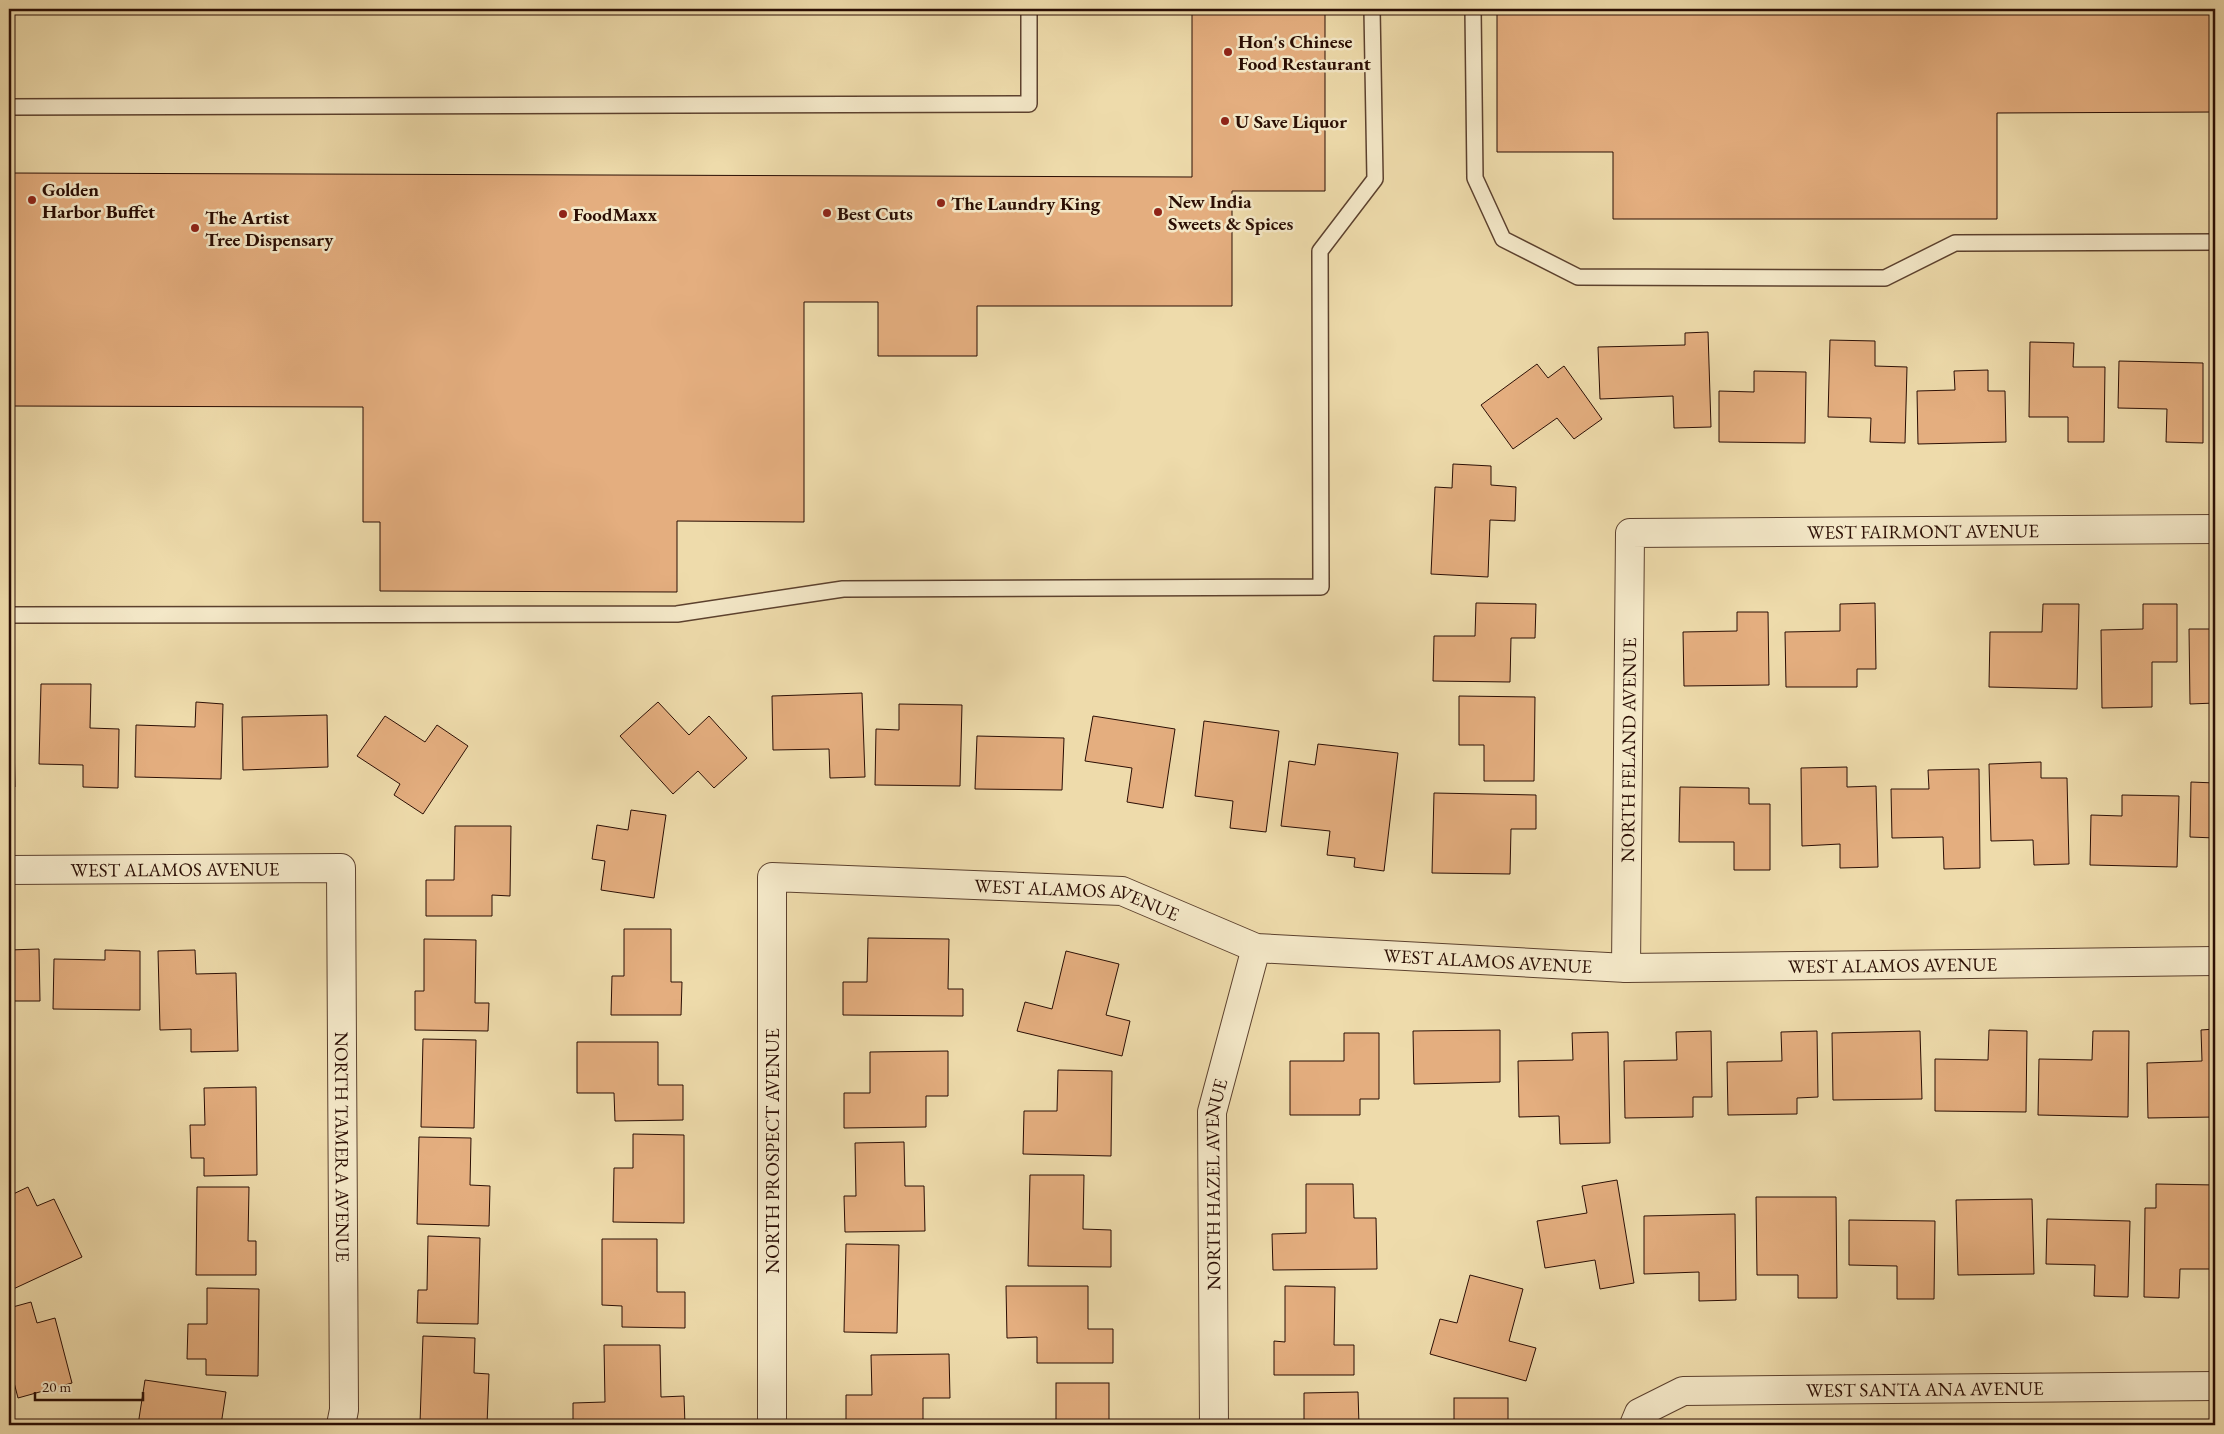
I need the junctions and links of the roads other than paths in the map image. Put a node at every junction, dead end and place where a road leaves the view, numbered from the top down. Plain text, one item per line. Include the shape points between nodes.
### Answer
1 (1029, 9) edge
2 (1372, 9) edge
3 (1473, 9) edge
4 (9, 107) edge
5 (2215, 242) edge
6 (2215, 529) edge
7 (1630, 533) joint
8 (9, 615) edge
9 (341, 868) joint
10 (9, 870) edge
11 (772, 877) joint
12 (1256, 948) junction
13 (2215, 961) edge
14 (1626, 968) junction
15 (2215, 1386) edge
16 (1636, 1419) edge
17 (341, 1425) edge
18 (772, 1425) edge
19 (1214, 1425) edge

1 - 4 lane via 1029,104
2 - 8 lane via 1375,179 1320,250 1321,587 842,588 677,614
3 - 5 lane via 1475,178 1503,239 1578,277 1885,278 1955,243
6 - 7 street, WEST FAIRMONT AVENUE
7 - 14 street, NORTH FELAND AVENUE
9 - 10 street, WEST ALAMOS AVENUE
9 - 17 street, NORTH TAMERA AVENUE via 344,1410
11 - 12 street, WEST ALAMOS AVENUE via 1122,891
11 - 18 street, NORTH PROSPECT AVENUE
12 - 14 street, WEST ALAMOS AVENUE
12 - 19 street, NORTH HAZEL AVENUE via 1212,1112
13 - 14 street, WEST ALAMOS AVENUE
15 - 16 street, WEST SANTA ANA AVENUE via 1682,1391

